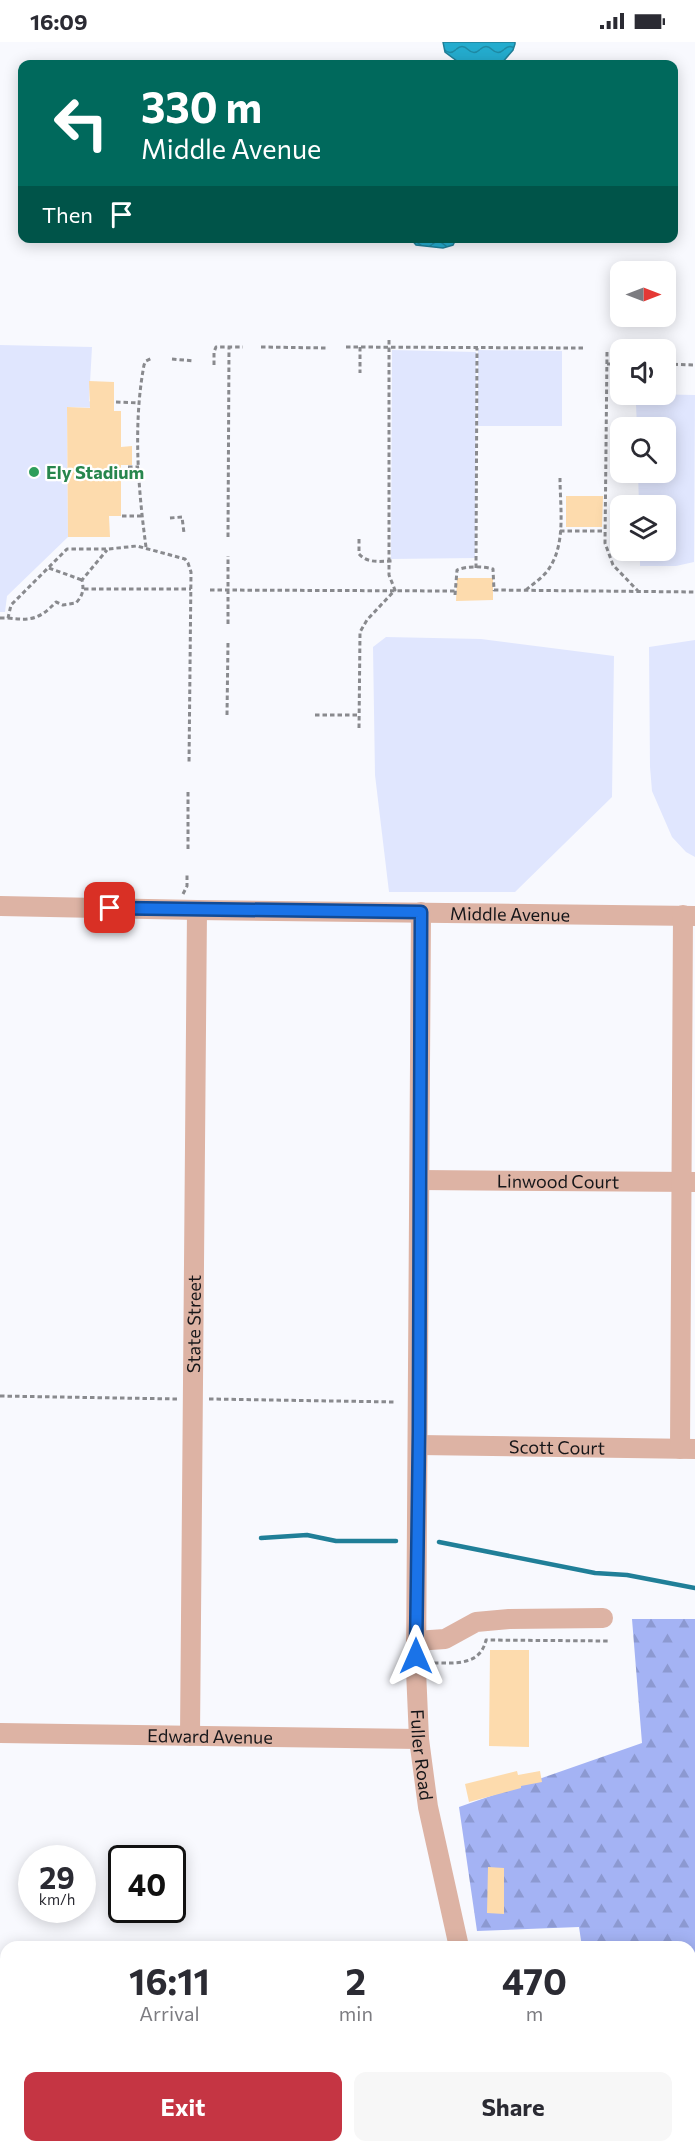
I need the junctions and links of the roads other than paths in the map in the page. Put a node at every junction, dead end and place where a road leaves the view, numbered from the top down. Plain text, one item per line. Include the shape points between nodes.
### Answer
1 (0, 906) edge
2 (197, 910) junction
3 (421, 912) junction
4 (689, 916) edge
5 (420, 1180) junction
6 (688, 1182) edge
7 (419, 1445) junction
8 (687, 1449) edge
9 (603, 1618) dead end
10 (416, 1641) junction
11 (0, 1733) edge
12 (190, 1736) junction
13 (419, 1739) junction
14 (458, 1941) edge

1 - 2 street, Middle Avenue
2 - 3 street, Middle Avenue
2 - 12 street, State Street
3 - 4 street, Middle Avenue
3 - 5 street, Fuller Road
4 - 6 street
5 - 6 street, Linwood Court
5 - 7 street, Fuller Road
6 - 8 street
7 - 8 street, Scott Court
7 - 10 street, Fuller Road
9 - 10 street via 476,1622 445,1640
10 - 13 street, Fuller Road
11 - 12 street, Edward Avenue
12 - 13 street, Edward Avenue
13 - 14 street, Fuller Road via 428,1807

